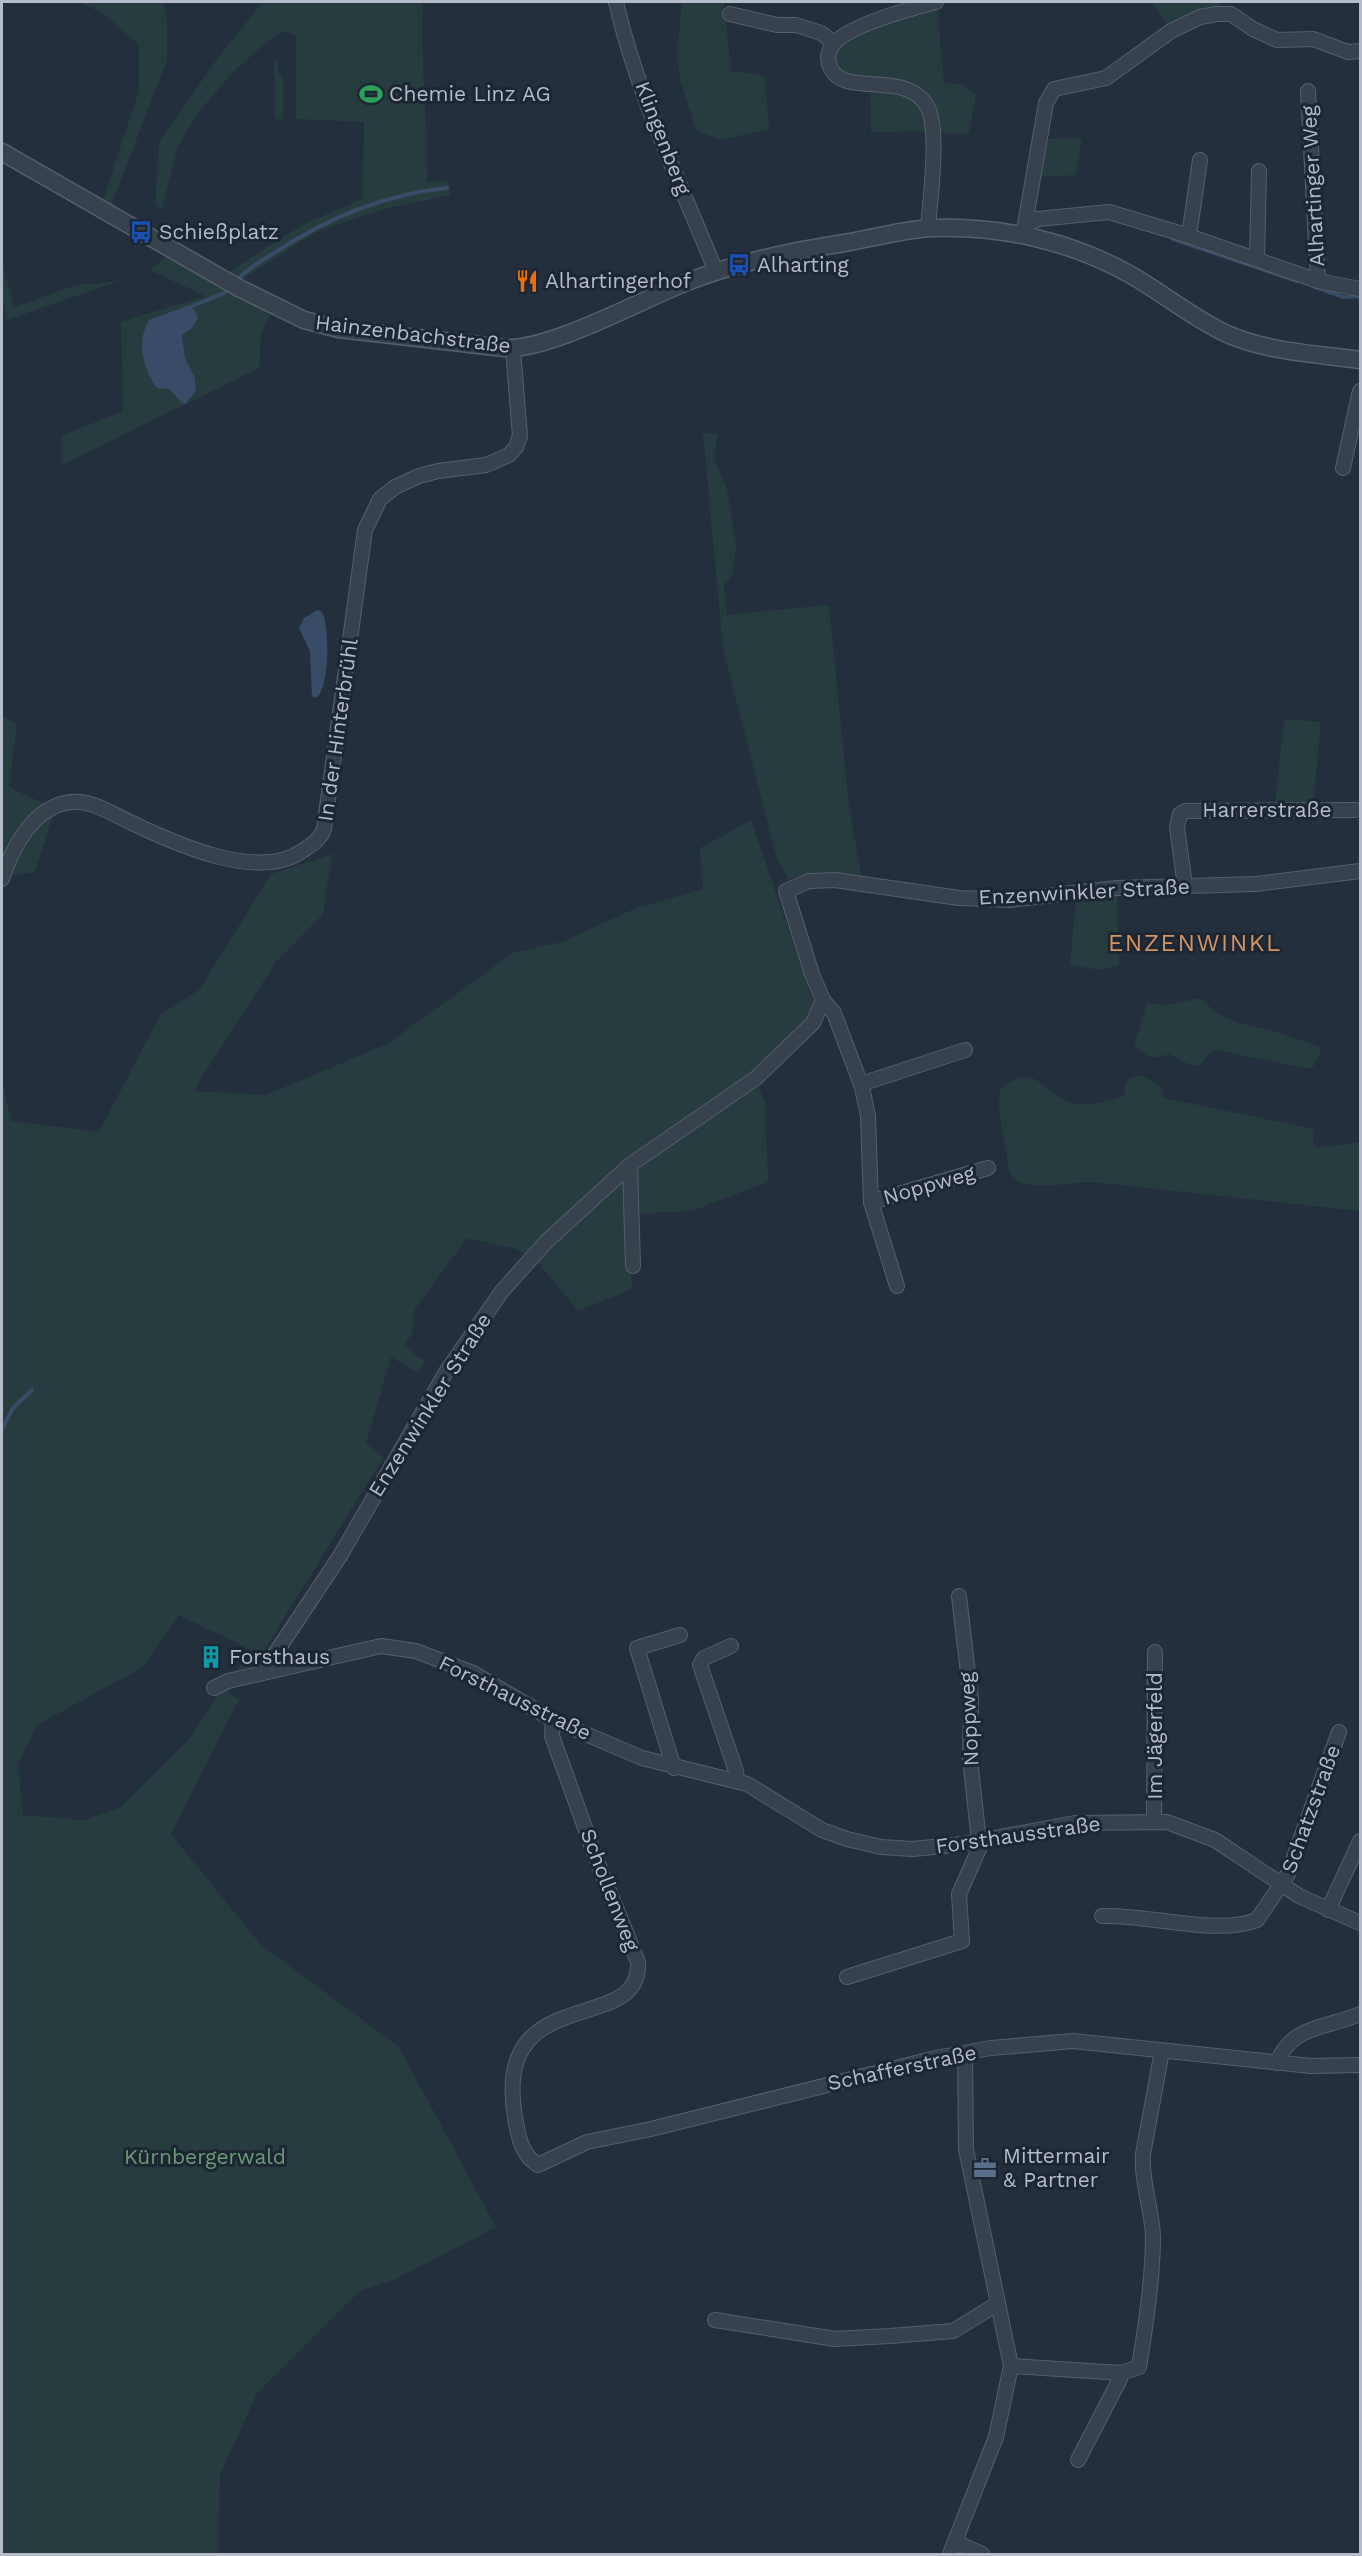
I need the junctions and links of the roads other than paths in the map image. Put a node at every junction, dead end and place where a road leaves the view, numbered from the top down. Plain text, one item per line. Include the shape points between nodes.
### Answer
1 (616, 2) edge
2 (936, 2) edge
3 (730, 14) dead end
4 (834, 43) junction
5 (1360, 51) edge
6 (1308, 92) dead end
7 (2, 152) edge
8 (1200, 160) dead end
9 (1259, 171) dead end
10 (928, 228) junction
11 (1024, 230) junction
12 (1189, 236) junction
13 (1257, 260) junction
14 (717, 272) junction
15 (1318, 280) junction
16 (1360, 289) edge
17 (513, 348) junction
18 (1360, 360) edge
19 (1360, 391) edge
20 (1343, 468) dead end
21 (1354, 810) dead end
22 (1360, 872) edge
23 (2, 879) edge
24 (1185, 886) junction
25 (824, 1000) junction
26 (966, 1050) dead end
27 (861, 1084) junction
28 (630, 1165) junction
29 (987, 1168) dead end
30 (872, 1202) junction
31 (633, 1266) dead end
32 (897, 1286) dead end
33 (959, 1596) dead end
34 (680, 1635) dead end
35 (731, 1646) dead end
36 (1155, 1652) dead end
37 (263, 1672) junction
38 (214, 1689) dead end
39 (553, 1720) junction
40 (1339, 1732) dead end
41 (674, 1768) junction
42 (737, 1780) junction
43 (1154, 1821) junction
44 (979, 1841) junction
45 (1360, 1841) edge
46 (1282, 1885) junction
47 (1328, 1910) junction
48 (1102, 1916) dead end
49 (1360, 1923) edge
50 (847, 1977) dead end
51 (1360, 2014) edge
52 (1162, 2051) junction
53 (965, 2053) junction
54 (1277, 2064) junction
55 (1360, 2065) edge
56 (537, 2165) joint
57 (997, 2304) junction
58 (715, 2320) dead end
59 (1011, 2366) junction
60 (1120, 2373) junction
61 (1078, 2460) dead end
62 (953, 2548) edge
63 (982, 2554) edge

1 - 14 street, Klingenberg via 645,93
2 - 4 street via 871,22
3 - 4 street via 777,25 796,25 821,33
4 - 10 street via 828,64 839,78 902,88 927,105 933,133
5 - 11 street via 1348,52 1313,39 1277,40 1231,14 1217,14 1200,17 1171,31 1106,78 1054,89 1046,103
6 - 15 street, Alhartinger Weg
7 - 17 street, Hainzenbachstraße via 290,314 320,325
8 - 12 street
9 - 13 street
10 - 11 street, Hainzenbachstraße
10 - 14 street, Hainzenbachstraße via 770,256
11 - 12 street, Alhartinger Weg via 1038,219 1102,212
11 - 18 street, Hainzenbachstraße via 1100,259 1208,324 1242,339
12 - 13 street, Alhartinger Weg
13 - 15 street, Alhartinger Weg
14 - 17 street, Hainzenbachstraße via 553,339
15 - 16 street, Alhartinger Weg
17 - 23 street, In der Hinterbrühl via 520,436 516,447 508,456 486,465 419,476 395,487 372,512 364,539 321,836 285,860 240,861 182,845 102,809 74,801 52,808 26,831
19 - 20 street
21 - 24 street, Harrerstraße via 1186,811 1180,814 1177,827
22 - 24 street, Enzenwinkler Straße via 1256,884
24 - 25 street, Enzenwinkler Straße via 1117,888 1009,900 959,898 835,880 809,881 786,891
25 - 27 street, Noppweg via 834,1013
25 - 28 street, Enzenwinkler Straße via 813,1023 756,1078
26 - 27 street
27 - 30 street, Noppweg via 867,1116
28 - 31 street
28 - 37 street, Enzenwinkler Straße via 547,1241 472,1332 340,1556
29 - 30 street, Noppweg
30 - 32 street, Noppweg
33 - 44 street, Noppweg via 971,1699 970,1759
34 - 41 street via 637,1648
35 - 42 street via 704,1658 700,1665
36 - 43 street, Im Jägerfeld
37 - 38 street, Forsthausstraße
37 - 39 street, Forsthausstraße via 381,1646 416,1651 473,1673
39 - 41 street, Forsthausstraße
39 - 56 street, Schollenweg via 552,1736 639,1971 628,1994 551,2022 519,2052 513,2078 515,2116 526,2156
40 - 46 street, Schatzstraße
41 - 42 street, Forsthausstraße
42 - 44 street, Forsthausstraße via 822,1830 847,1839 905,1849
43 - 44 street, Forsthausstraße via 1075,1823
43 - 46 street, Forsthausstraße via 1182,1825 1215,1840
44 - 50 street via 959,1894 962,1941
45 - 47 street
46 - 47 street, Forsthausstraße
46 - 48 street, Schatzstraße via 1262,1915 1249,1923 1211,1926 1137,1916
47 - 49 street, Forsthausstraße
51 - 54 street via 1301,2032 1288,2044
52 - 53 street, Schafferstraße via 1061,2041
52 - 54 street, Schafferstraße
52 - 60 street via 1142,2169 1153,2237 1143,2342 1139,2367
53 - 56 street, Schafferstraße via 587,2142
53 - 57 street via 966,2149 987,2238
54 - 55 street, Schafferstraße
57 - 58 street via 953,2331 890,2336 836,2338
57 - 59 street via 1003,2316
59 - 60 street
59 - 62 street via 996,2437
60 - 61 street
62 - 63 street

